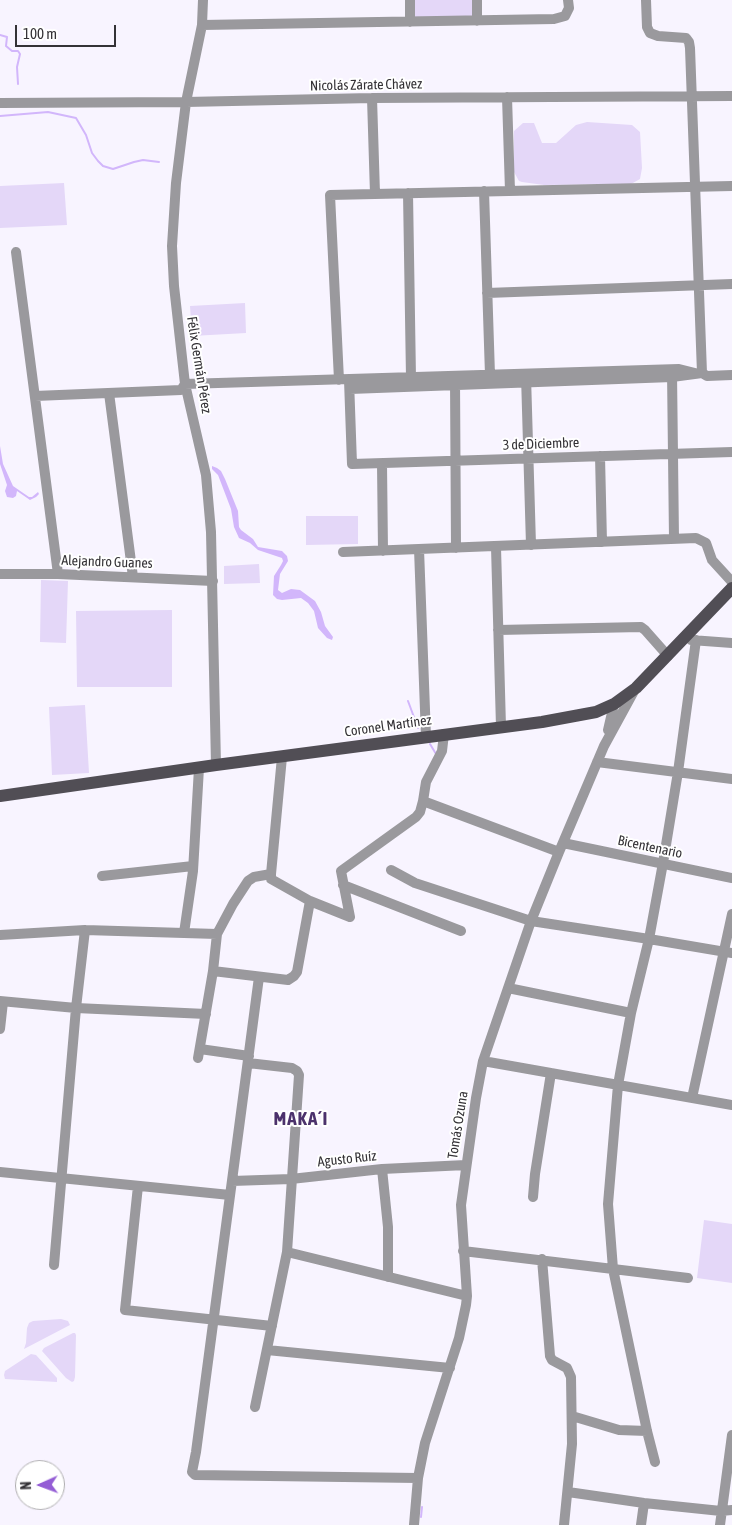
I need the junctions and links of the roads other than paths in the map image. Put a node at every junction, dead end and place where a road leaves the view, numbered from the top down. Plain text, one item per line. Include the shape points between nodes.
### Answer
1 (203, 0) edge
2 (410, 0) edge
3 (477, 0) edge
4 (568, 0) edge
5 (646, 0) edge
6 (477, 21) junction
7 (410, 22) junction
8 (202, 26) junction
9 (732, 96) edge
10 (507, 97) junction
11 (692, 97) junction
12 (372, 98) junction
13 (186, 102) junction
14 (0, 103) edge
15 (732, 186) edge
16 (695, 187) junction
17 (484, 191) junction
18 (510, 191) junction
19 (408, 193) junction
20 (375, 194) junction
21 (16, 252) dead end
22 (732, 284) edge
23 (699, 285) junction
24 (488, 293) junction
25 (672, 373) junction
26 (698, 373) junction
27 (490, 375) junction
28 (732, 375) edge
29 (411, 378) junction
30 (526, 378) junction
31 (455, 381) junction
32 (346, 383) junction
33 (185, 384) junction
34 (109, 393) junction
35 (35, 396) junction
36 (732, 452) edge
37 (672, 454) junction
38 (600, 456) junction
39 (528, 458) junction
40 (455, 461) junction
41 (382, 464) junction
42 (674, 538) junction
43 (602, 542) junction
44 (531, 545) junction
45 (496, 547) junction
46 (456, 548) junction
47 (419, 549) junction
48 (383, 551) junction
49 (343, 552) dead end
50 (0, 574) edge
51 (58, 574) junction
52 (133, 576) junction
53 (213, 582) junction
54 (732, 582) edge
55 (732, 588) edge
56 (498, 630) junction
57 (690, 639) junction
58 (732, 643) edge
59 (668, 656) junction
60 (636, 688) junction
61 (614, 704) junction
62 (501, 727) junction
63 (444, 734) junction
64 (426, 737) junction
65 (604, 746) junction
66 (282, 757) junction
67 (597, 762) junction
68 (216, 765) junction
69 (198, 768) junction
70 (678, 772) junction
71 (732, 779) edge
72 (0, 796) edge
73 (423, 801) junction
74 (561, 847) junction
75 (663, 863) junction
76 (193, 866) junction
77 (390, 870) dead end
78 (270, 874) junction
79 (102, 876) dead end
80 (732, 878) edge
81 (344, 885) junction
82 (310, 901) junction
83 (732, 914) edge
84 (531, 921) junction
85 (84, 930) junction
86 (461, 931) dead end
87 (184, 933) junction
88 (217, 934) junction
89 (0, 935) edge
90 (649, 938) junction
91 (728, 952) edge
92 (213, 971) junction
93 (259, 977) junction
94 (508, 988) junction
95 (2, 1002) edge
96 (76, 1008) junction
97 (631, 1013) junction
98 (206, 1014) junction
99 (0, 1029) edge
100 (248, 1060) junction
101 (483, 1061) junction
102 (551, 1073) junction
103 (618, 1085) junction
104 (692, 1098) junction
105 (732, 1105) edge
106 (466, 1165) junction
107 (382, 1168) junction
108 (0, 1172) edge
109 (61, 1178) junction
110 (291, 1179) junction
111 (232, 1181) junction
112 (138, 1186) junction
113 (230, 1196) junction
114 (533, 1197) dead end
115 (463, 1251) junction
116 (287, 1252) junction
117 (542, 1259) junction
118 (54, 1265) dead end
119 (613, 1269) junction
120 (388, 1277) junction
121 (688, 1278) dead end
122 (467, 1296) junction
123 (214, 1320) junction
124 (272, 1326) junction
125 (267, 1350) junction
126 (450, 1368) junction
127 (255, 1407) dead end
128 (572, 1416) junction
129 (647, 1431) junction
130 (732, 1435) edge
131 (655, 1462) dead end
132 (418, 1478) junction
133 (568, 1492) junction
134 (644, 1503) junction
135 (727, 1510) edge
136 (414, 1525) edge
137 (564, 1525) edge
138 (642, 1525) edge
139 (720, 1525) edge

1 - 8 street, Félix Germán Pérez
2 - 7 street
3 - 6 street
4 - 6 street via 568,12 560,18
5 - 11 street via 650,33 684,38 689,42
6 - 7 street
7 - 8 street
8 - 13 street, Félix Germán Pérez
9 - 11 street, Nicolás Zárate Chávez
10 - 11 street, Nicolás Zárate Chávez
10 - 12 street, Nicolás Zárate Chávez
10 - 18 street
11 - 16 street
12 - 13 street, Nicolás Zárate Chávez
12 - 20 street
13 - 14 street, Nicolás Zárate Chávez
13 - 33 street, Félix Germán Pérez via 172,246
15 - 16 street
16 - 18 street
16 - 23 street
17 - 18 street
17 - 19 street
17 - 24 street
19 - 20 street
19 - 29 street
20 - 32 street via 330,195
21 - 35 street
22 - 23 street
23 - 24 street
23 - 26 street
24 - 27 street
25 - 26 street
25 - 30 street
25 - 37 street
26 - 28 street
27 - 30 street
27 - 31 street
29 - 31 street
29 - 32 street
30 - 31 street
30 - 39 street
31 - 32 street
31 - 40 street
32 - 33 street
32 - 41 street, 3 de Diciembre via 352,464
33 - 34 street via 181,390
33 - 53 street, Félix Germán Pérez via 206,475
34 - 35 street
34 - 52 street
35 - 51 street
36 - 37 street, 3 de Diciembre
37 - 38 street, 3 de Diciembre
37 - 42 street
38 - 39 street, 3 de Diciembre
38 - 43 street
39 - 40 street, 3 de Diciembre
39 - 44 street
40 - 41 street, 3 de Diciembre
40 - 46 street
41 - 48 street
42 - 43 street
42 - 54 street via 704,541 712,560
43 - 44 street
44 - 45 street
45 - 46 street
45 - 56 street
46 - 47 street
47 - 48 street
47 - 64 street
48 - 49 street
50 - 51 street, Alejandro Guanes
51 - 52 street, Alejandro Guanes
52 - 53 street, Alejandro Guanes
53 - 68 street, Félix Germán Pérez
55 - 57 main road, Coronel Martínez
56 - 59 street via 641,627
56 - 62 street
57 - 58 street
57 - 59 main road, Coronel Martínez
57 - 70 street
59 - 60 main road, Coronel Martínez
60 - 61 main road, Coronel Martínez
60 - 65 street, Tomás Ozuna
61 - 62 main road, Coronel Martínez via 596,712
61 - 65 street, Tomás Ozuna
62 - 63 main road, Coronel Martínez
63 - 64 main road, Coronel Martínez
63 - 73 street via 442,751 426,782
64 - 66 main road, Coronel Martínez
65 - 67 street, Tomás Ozuna
66 - 68 main road, Coronel Martínez
66 - 78 street
67 - 70 street
67 - 74 street, Tomás Ozuna
68 - 69 main road, Coronel Martínez
69 - 72 main road, Coronel Martínez
69 - 76 street
70 - 71 street
70 - 75 street
73 - 74 street, Bicentenario
73 - 81 street via 416,817 343,869
74 - 75 street, Bicentenario
74 - 84 street, Tomás Ozuna
75 - 80 street, Bicentenario
75 - 90 street
76 - 79 street
76 - 87 street
77 - 84 street via 416,883
78 - 82 street via 272,880
78 - 88 street via 248,881
81 - 82 street via 350,917
81 - 86 street
82 - 93 street via 297,972 288,980
83 - 91 street
84 - 90 street
84 - 94 street, Tomás Ozuna
85 - 87 street
85 - 89 street
85 - 96 street
87 - 88 street
88 - 92 street
90 - 91 street
90 - 97 street
91 - 104 street
92 - 93 street
92 - 98 street
93 - 100 street
94 - 97 street
94 - 101 street, Tomás Ozuna
95 - 96 street
95 - 99 street
96 - 98 street
96 - 109 street
97 - 103 street
98 - 100 street via 199,1053
100 - 110 street via 292,1068 298,1074
100 - 111 street
101 - 102 street
101 - 106 street, Tomás Ozuna
102 - 103 street
102 - 114 street
103 - 104 street
103 - 119 street via 608,1204
104 - 105 street
106 - 107 street, Agusto Ruíz
106 - 115 street, Tomás Ozuna via 461,1205
107 - 110 street, Agusto Ruíz
107 - 120 street via 388,1227
108 - 109 street
109 - 112 street
109 - 118 street
110 - 111 street, Agusto Ruíz
110 - 116 street
111 - 113 street
112 - 113 street
112 - 123 street via 125,1310
113 - 123 street
115 - 117 street
115 - 122 street, Tomás Ozuna
116 - 120 street
116 - 124 street
117 - 119 street
117 - 128 street via 550,1356 570,1373
119 - 121 street
119 - 129 street
120 - 122 street
122 - 126 street, Tomás Ozuna via 463,1324
123 - 124 street
123 - 132 street via 192,1470 194,1475
124 - 125 street
125 - 126 street
125 - 127 street
126 - 132 street, Tomás Ozuna via 425,1442
128 - 129 street via 619,1430
128 - 133 street
129 - 131 street
130 - 135 street
132 - 136 street, Tomás Ozuna
133 - 134 street
133 - 137 street
134 - 135 street
134 - 138 street
135 - 139 street

